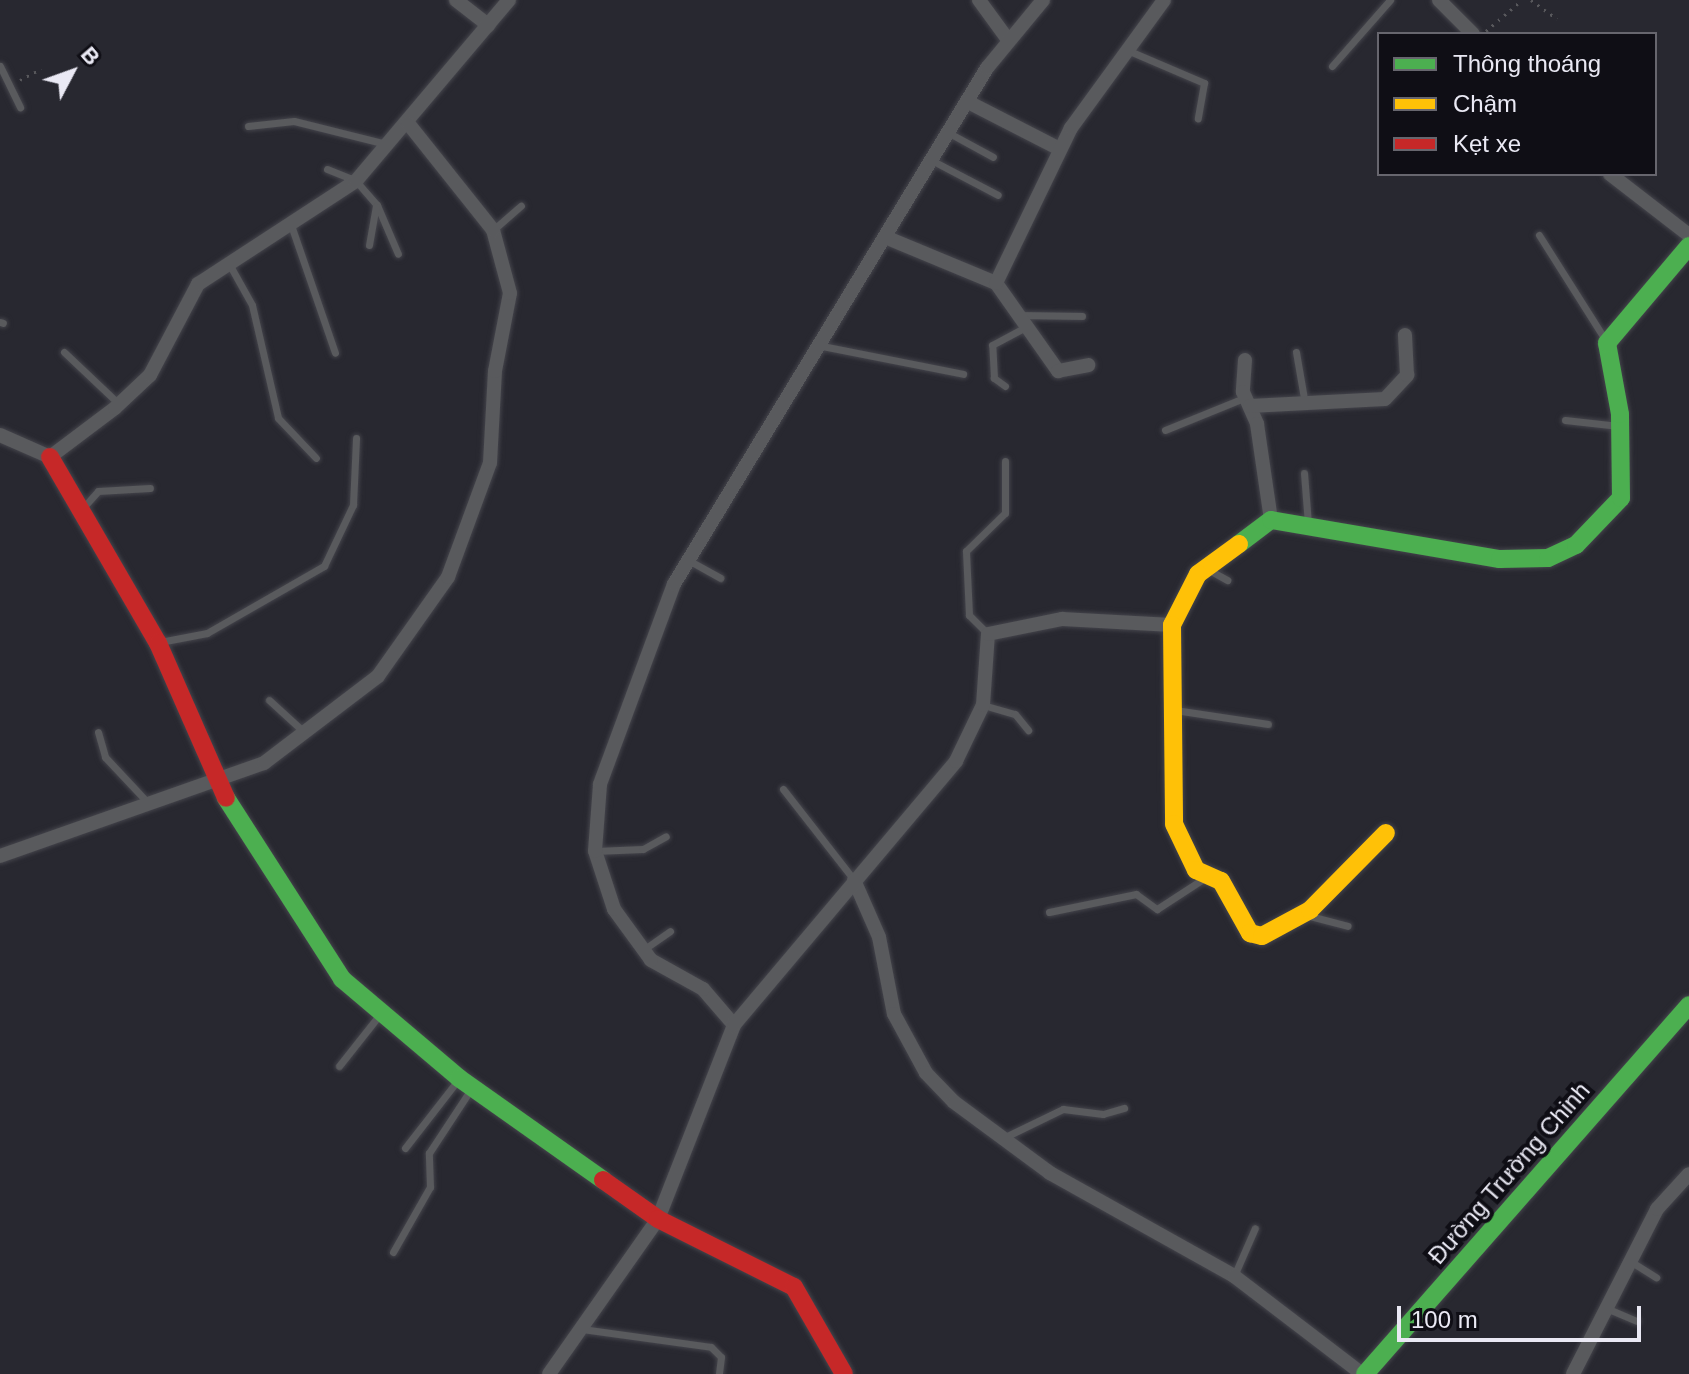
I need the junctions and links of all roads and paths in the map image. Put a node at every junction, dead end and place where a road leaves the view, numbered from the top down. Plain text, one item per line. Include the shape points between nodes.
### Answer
1 (456, 0) edge
2 (509, 0) edge
3 (979, 0) edge
4 (1043, 0) edge
5 (1164, 0) edge
6 (1390, 0) edge
7 (1439, 0) edge
8 (1522, 0) edge
9 (1531, 0) edge
10 (1557, 19) dead end
11 (488, 25) junction
12 (1471, 32) edge
13 (1486, 32) edge
14 (1006, 37) junction
15 (1127, 50) junction
16 (0, 66) edge
17 (1332, 66) dead end
18 (41, 69) dead end
19 (10, 86) junction
20 (968, 102) junction
21 (20, 107) dead end
22 (1198, 118) dead end
23 (408, 123) junction
24 (248, 126) dead end
25 (949, 133) junction
26 (388, 144) junction
27 (1060, 149) junction
28 (993, 157) dead end
29 (933, 161) junction
30 (327, 169) dead end
31 (1613, 176) edge
32 (356, 181) junction
33 (998, 195) dead end
34 (377, 205) junction
35 (521, 206) dead end
36 (291, 225) junction
37 (493, 230) junction
38 (1539, 235) dead end
39 (1689, 235) edge
40 (885, 237) junction
41 (369, 245) dead end
42 (1689, 246) edge
43 (398, 254) dead end
44 (226, 260) junction
45 (996, 283) junction
46 (1082, 316) dead end
47 (1022, 321) junction
48 (1405, 335) dead end
49 (1607, 343) junction
50 (815, 345) junction
51 (64, 352) dead end
52 (1296, 352) dead end
53 (335, 353) dead end
54 (1245, 360) dead end
55 (1088, 365) dead end
56 (963, 374) dead end
57 (1005, 386) dead end
58 (1247, 402) junction
59 (119, 404) junction
60 (1305, 404) junction
61 (1565, 420) dead end
62 (1621, 426) junction
63 (1165, 430) dead end
64 (0, 435) edge
65 (356, 438) dead end
66 (50, 457) junction
67 (316, 458) dead end
68 (1005, 461) dead end
69 (1304, 473) dead end
70 (150, 488) dead end
71 (80, 512) junction
72 (1271, 520) junction
73 (1309, 527) junction
74 (688, 560) junction
75 (1203, 568) junction
76 (720, 578) dead end
77 (1227, 580) dead end
78 (1172, 625) junction
79 (988, 634) junction
80 (158, 643) junction
81 (269, 700) dead end
82 (983, 705) junction
83 (1175, 710) junction
84 (1268, 724) dead end
85 (1028, 730) dead end
86 (98, 732) dead end
87 (306, 734) junction
88 (216, 782) junction
89 (783, 789) dead end
90 (150, 806) junction
91 (1386, 833) dead end
92 (666, 836) dead end
93 (595, 851) junction
94 (0, 856) edge
95 (1203, 879) junction
96 (854, 880) junction
97 (1049, 912) dead end
98 (1304, 915) junction
99 (1348, 926) dead end
100 (670, 931) dead end
101 (643, 950) junction
102 (1689, 1005) edge
103 (381, 1013) junction
104 (734, 1025) junction
105 (339, 1066) dead end
106 (466, 1083) junction
107 (1124, 1108) dead end
108 (999, 1140) junction
109 (405, 1148) dead end
110 (1689, 1174) edge
111 (658, 1219) junction
112 (1255, 1228) dead end
113 (393, 1252) dead end
114 (1630, 1261) junction
115 (1234, 1276) junction
116 (1656, 1277) dead end
117 (1606, 1308) junction
118 (1636, 1321) dead end
119 (582, 1329) junction
120 (549, 1374) edge
121 (719, 1374) edge
122 (844, 1374) edge
123 (1363, 1374) edge
124 (1573, 1374) edge

1 - 11 street
2 - 11 street
3 - 14 street
4 - 14 street
5 - 15 street
6 - 17 lane
7 - 12 street
8 - 13 path
9 - 10 path
11 - 23 street
14 - 20 street
15 - 22 lane via 1204,83
15 - 27 street
16 - 19 lane
18 - 19 path
19 - 21 lane
20 - 25 street
20 - 27 street
23 - 26 street
23 - 37 street
24 - 26 lane via 294,121
25 - 28 lane
25 - 29 street
26 - 32 street
27 - 45 street
29 - 33 lane
29 - 40 street
30 - 32 lane
31 - 39 street
32 - 34 lane
32 - 36 street
34 - 41 lane
34 - 43 lane
35 - 37 lane
36 - 44 street
36 - 53 lane
37 - 87 street via 506,262 510,315 495,371 490,463 474,512 448,577 396,657
38 - 49 lane
40 - 45 street
40 - 50 street
42 - 49 street
44 - 59 street via 198,284 155,368
44 - 67 lane via 252,305 278,418
45 - 47 street
46 - 47 lane
47 - 55 street via 1058,371
47 - 57 lane via 992,345 994,378
48 - 60 street via 1407,375 1385,399
49 - 62 street
50 - 56 lane
50 - 74 street
51 - 59 lane
52 - 60 lane
54 - 58 street
58 - 60 street
58 - 63 lane
58 - 72 street
59 - 66 street
61 - 62 lane
62 - 73 street via 1621,498 1576,545 1548,558 1500,559
64 - 66 street
65 - 80 lane via 349,519 324,566 207,633
66 - 71 street
68 - 79 lane via 1005,513 966,551 969,615
69 - 73 lane
70 - 71 lane via 98,491
71 - 80 street
72 - 73 street
72 - 75 street
74 - 76 lane
74 - 93 street via 600,784
75 - 77 lane
75 - 78 street
78 - 79 street via 1062,619
78 - 83 street
79 - 82 street
80 - 88 street
81 - 87 lane
82 - 85 lane via 1015,714
82 - 96 street via 929,801
83 - 84 lane
83 - 95 street via 1174,824
86 - 90 lane via 101,752
87 - 88 street via 264,763
88 - 90 street
88 - 103 street via 314,946
89 - 96 lane
90 - 94 street
91 - 98 street
92 - 93 lane via 643,849
93 - 101 street via 614,909
95 - 97 lane via 1157,909 1136,894
95 - 98 street via 1221,881 1255,936
96 - 104 street
96 - 108 street via 879,937 881,973 908,1045 954,1102
98 - 99 lane
100 - 101 lane
101 - 104 street via 703,989
102 - 123 street, Đường Trường Chinh
103 - 105 lane
103 - 106 street
104 - 111 street
106 - 109 lane
106 - 111 street
106 - 113 lane via 429,1153 432,1182
107 - 108 lane via 1103,1114 1063,1109
108 - 115 street
110 - 114 street via 1657,1209
111 - 119 street
111 - 122 street via 794,1287
112 - 115 lane
114 - 116 lane
114 - 117 street
115 - 123 street
117 - 118 lane
117 - 124 street
119 - 120 street
119 - 121 lane via 711,1347 721,1357

